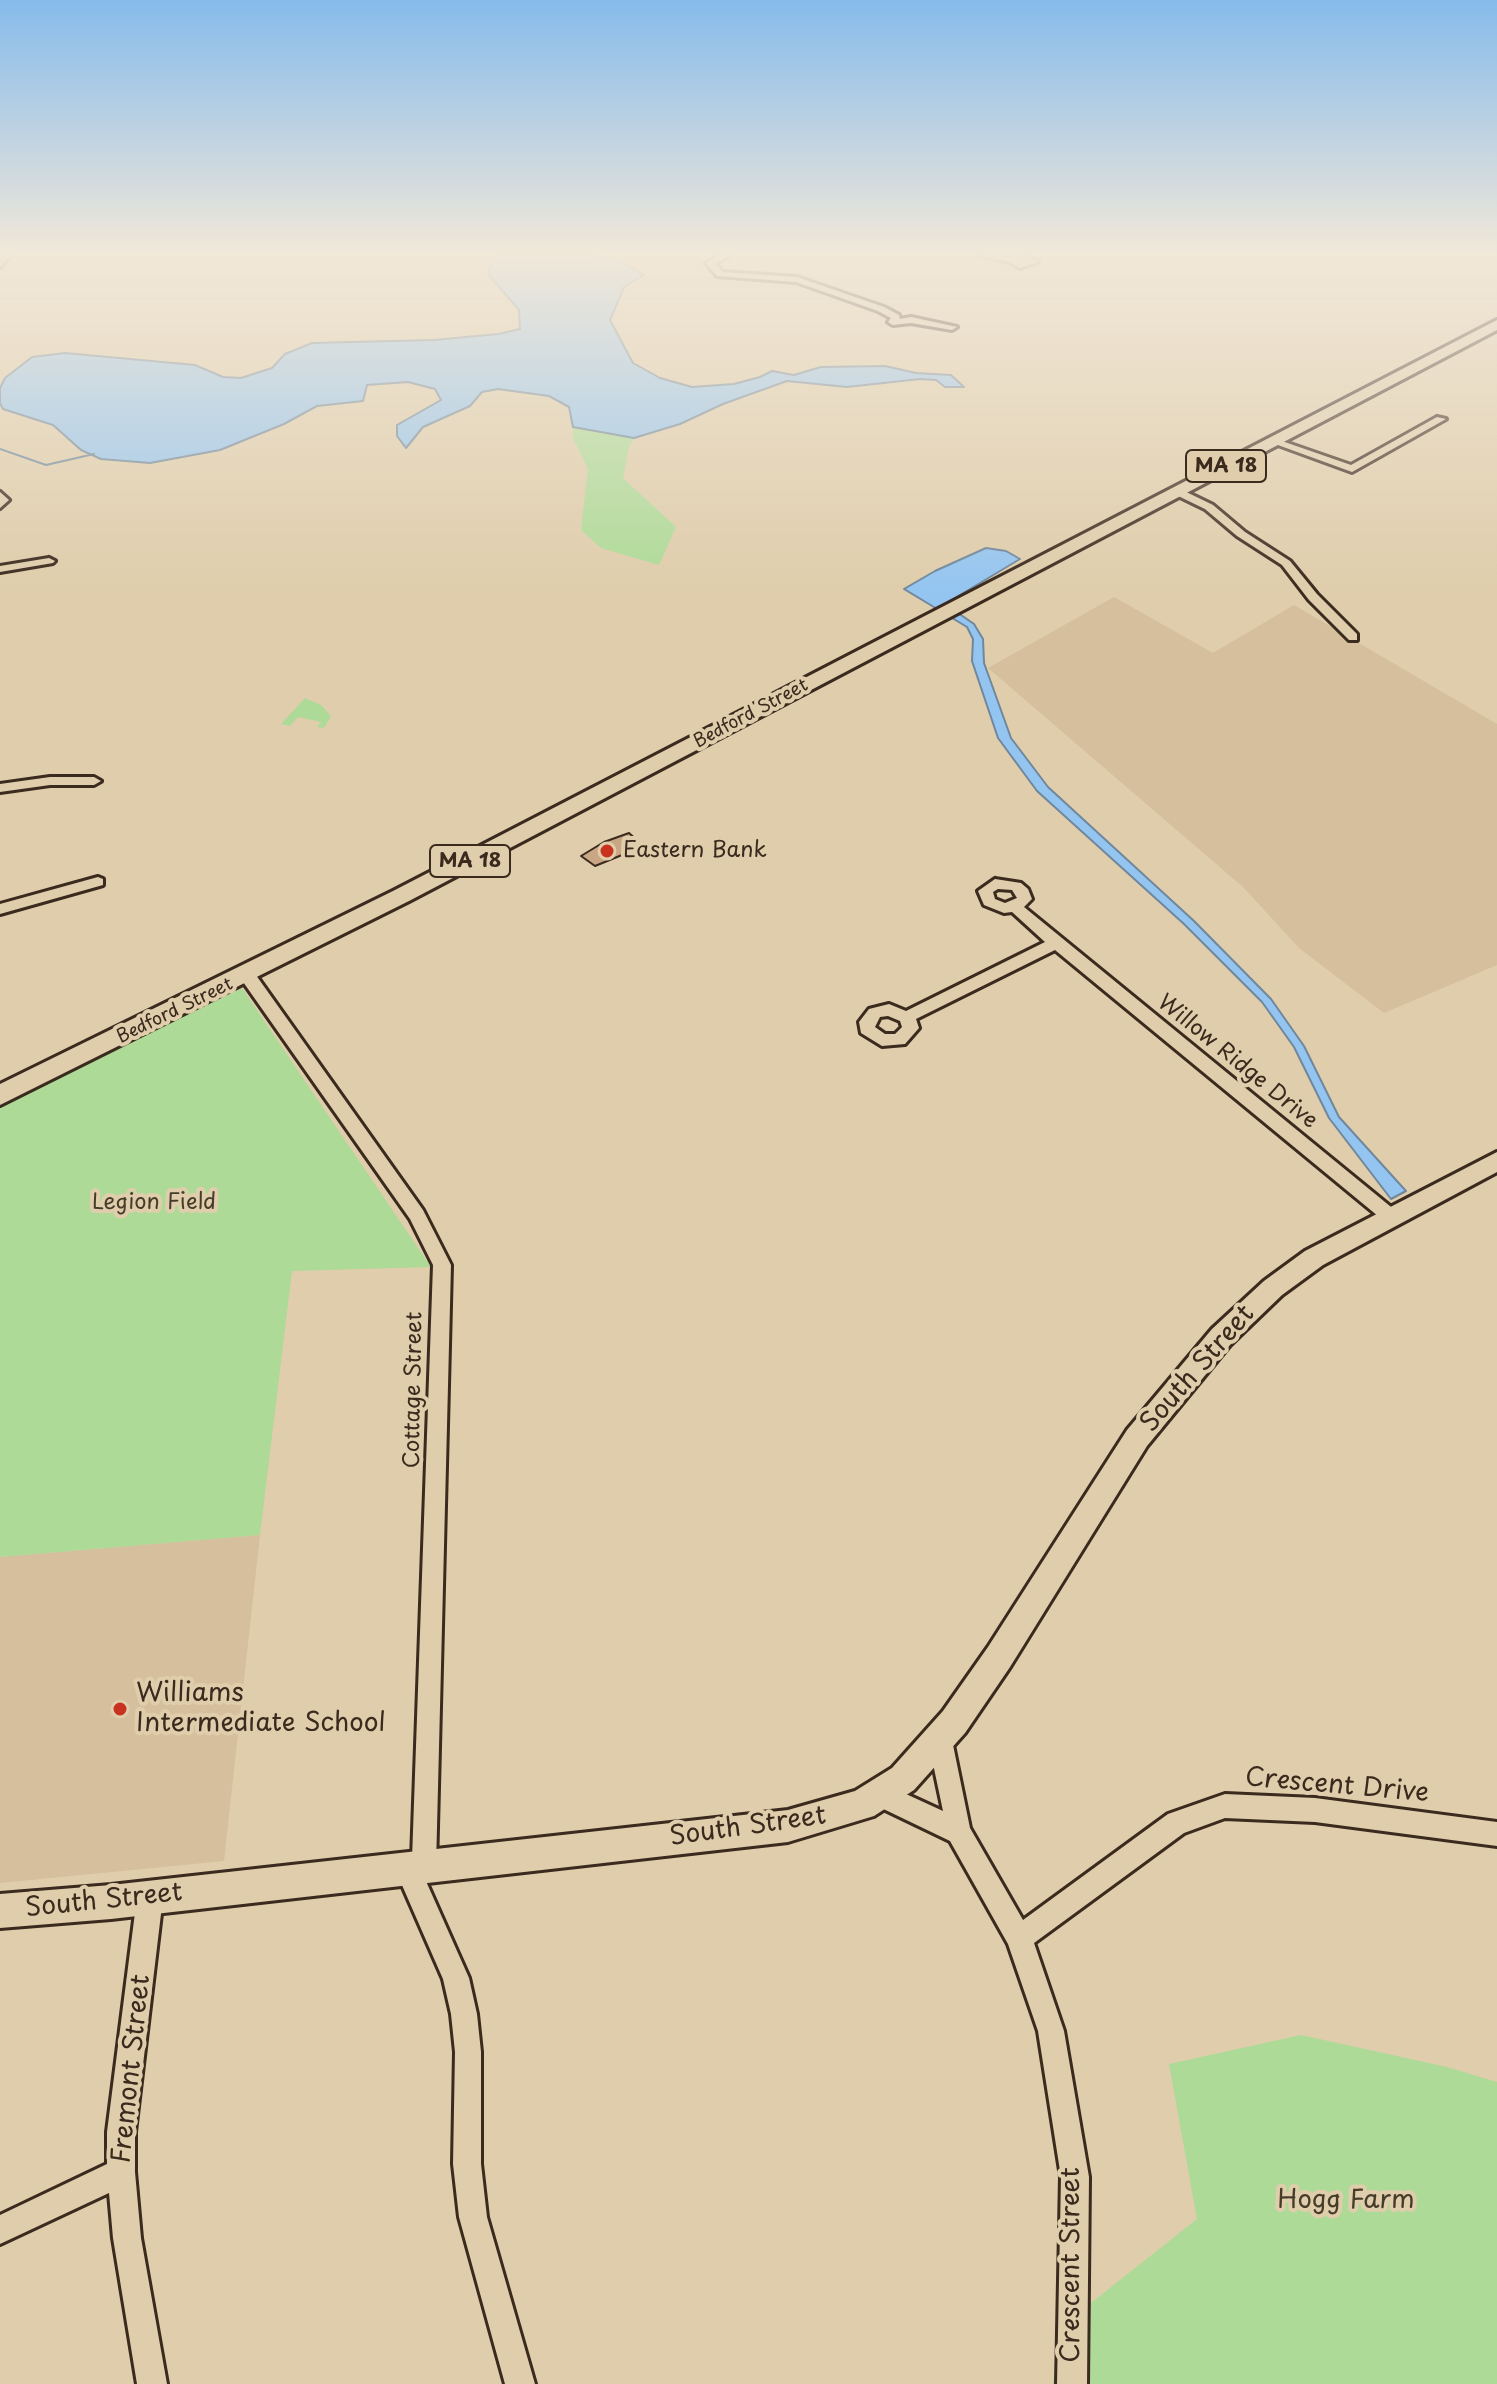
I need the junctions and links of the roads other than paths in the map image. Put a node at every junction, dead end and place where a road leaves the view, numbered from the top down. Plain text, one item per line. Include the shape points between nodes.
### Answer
1 (1416, 366) edge
2 (1441, 419) dead end
3 (1272, 441) junction
4 (1176, 491) junction
5 (0, 495) edge
6 (0, 505) edge
7 (49, 561) dead end
8 (0, 569) edge
9 (1353, 637) dead end
10 (94, 781) dead end
11 (0, 788) edge
12 (98, 882) dead end
13 (1015, 907) dead end
14 (0, 909) edge
15 (1056, 943) junction
16 (247, 975) junction
17 (907, 1017) dead end
18 (0, 1095) edge
19 (1497, 1161) edge
20 (1390, 1216) junction
21 (940, 1740) junction
22 (882, 1795) junction
23 (959, 1832) junction
24 (1497, 1834) edge
25 (416, 1868) junction
26 (150, 1897) junction
27 (0, 1911) edge
28 (1019, 1938) junction
29 (121, 2172) junction
30 (0, 2230) edge
31 (152, 2384) edge
32 (520, 2384) edge
33 (1072, 2384) edge

1 - 3 main road, Bedford Street / MA 18
2 - 3 street via 1352,469
3 - 4 main road, Bedford Street / MA 18
4 - 9 street via 1209,507 1286,563
4 - 16 main road, Bedford Street / MA 18
5 - 6 street
7 - 8 street
10 - 11 street
12 - 14 street
13 - 15 street, Willow Ridge Drive
15 - 17 street
15 - 20 street, Willow Ridge Drive
16 - 18 main road, Bedford Street / MA 18
16 - 25 street, Cottage Street via 417,1215 442,1265
19 - 20 street, South Street
20 - 21 street, South Street via 1293,1272 1190,1371 1124,1457 999,1657
21 - 22 street, South Street
21 - 23 street, Crescent Street
22 - 23 street
22 - 25 street, South Street via 841,1813 788,1826
23 - 28 street, Crescent Street
24 - 28 street, Crescent Drive via 1283,1806 1225,1806 1177,1823
25 - 26 street, South Street
25 - 32 street via 464,2014 473,2217
26 - 27 street, South Street
26 - 29 street, Fremont Street via 121,2132
28 - 33 street, Crescent Street via 1051,2031 1075,2177
29 - 30 street
29 - 31 street, Fremont Street

